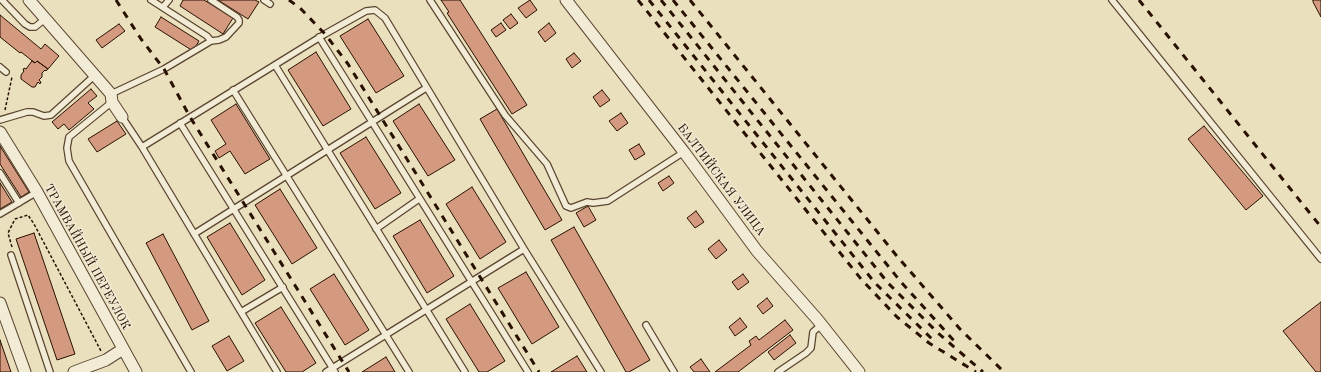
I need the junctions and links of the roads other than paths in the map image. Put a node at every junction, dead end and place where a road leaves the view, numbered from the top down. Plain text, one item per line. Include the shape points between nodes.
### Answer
1 (2, 0) edge
2 (28, 0) edge
3 (152, 0) edge
4 (169, 0) edge
5 (211, 0) edge
6 (264, 0) edge
7 (430, 0) edge
8 (566, 0) edge
9 (1112, 0) edge
10 (270, 4) dead end
11 (163, 7) junction
12 (45, 19) junction
13 (319, 37) junction
14 (211, 41) junction
15 (275, 65) junction
16 (0, 67) edge
17 (6, 72) dead end
18 (94, 76) junction
19 (426, 88) junction
20 (233, 90) junction
21 (112, 98) junction
22 (122, 117) joint
23 (1, 120) edge
24 (372, 122) junction
25 (180, 123) junction
26 (0, 132) edge
27 (142, 147) junction
28 (328, 150) junction
29 (684, 152) junction
30 (0, 173) edge
31 (286, 176) junction
32 (37, 192) junction
33 (419, 199) junction
34 (18, 203) junction
35 (234, 209) junction
36 (0, 214) edge
37 (376, 229) junction
38 (194, 234) junction
39 (524, 249) junction
40 (11, 255) road end
41 (1321, 259) edge
42 (471, 282) junction
43 (283, 288) junction
44 (0, 303) edge
45 (426, 310) junction
46 (241, 312) junction
47 (821, 325) junction
48 (646, 326) dead end
49 (386, 335) junction
50 (123, 349) junction
51 (334, 370) edge
52 (25, 372) edge
53 (50, 372) edge
54 (74, 372) edge
55 (136, 372) edge
56 (191, 372) edge
57 (277, 372) edge
58 (326, 372) edge
59 (409, 372) edge
60 (465, 372) edge
61 (528, 372) edge
62 (601, 372) edge
63 (674, 372) edge
64 (778, 372) edge
65 (859, 372) edge

1 - 12 lane via 30,27 35,27
2 - 12 street
3 - 11 lane
4 - 11 lane
5 - 14 lane via 240,20 226,37
6 - 10 lane
7 - 29 lane via 505,115 547,164 566,206 571,208 587,202 608,201
8 - 29 street, БАЛТИЙСКАЯ УЛИЦА
9 - 41 lane
11 - 14 lane
12 - 18 street
13 - 15 lane
13 - 19 lane via 366,12 375,10 385,18
13 - 24 lane
14 - 21 lane
15 - 20 lane
15 - 28 lane
16 - 17 lane
18 - 21 street
18 - 23 lane via 51,114 44,116 28,112
19 - 24 lane
19 - 39 lane
20 - 25 lane
20 - 31 lane
21 - 22 street
21 - 56 lane via 69,137 69,162
22 - 27 lane
24 - 28 lane
24 - 33 lane
25 - 27 lane
25 - 35 lane
26 - 32 street, ТРАМВАЙНЫЙ ПЕРЕУЛОК
27 - 38 lane
28 - 31 lane
28 - 37 lane
29 - 47 street, БАЛТИЙСКАЯ УЛИЦА via 757,251
30 - 34 lane
31 - 35 lane
31 - 49 lane
32 - 34 lane
32 - 50 street, ТРАМВАЙНЫЙ ПЕРЕУЛОК
33 - 37 lane
33 - 42 lane
34 - 36 lane
35 - 38 lane
35 - 43 lane
37 - 45 lane
38 - 46 lane
39 - 42 lane
39 - 62 lane
40 - 53 lane
42 - 45 lane
42 - 61 lane
43 - 46 lane
43 - 51 lane
44 - 52 street
45 - 49 lane
45 - 60 lane
46 - 57 lane
47 - 64 lane via 813,332 811,348
47 - 65 street, БАЛТИЙСКАЯ УЛИЦА
48 - 63 lane
49 - 51 lane
49 - 59 lane
50 - 54 street, ТРАМВАЙНЫЙ ПЕРЕУЛОК via 106,360
50 - 55 street
51 - 58 lane

